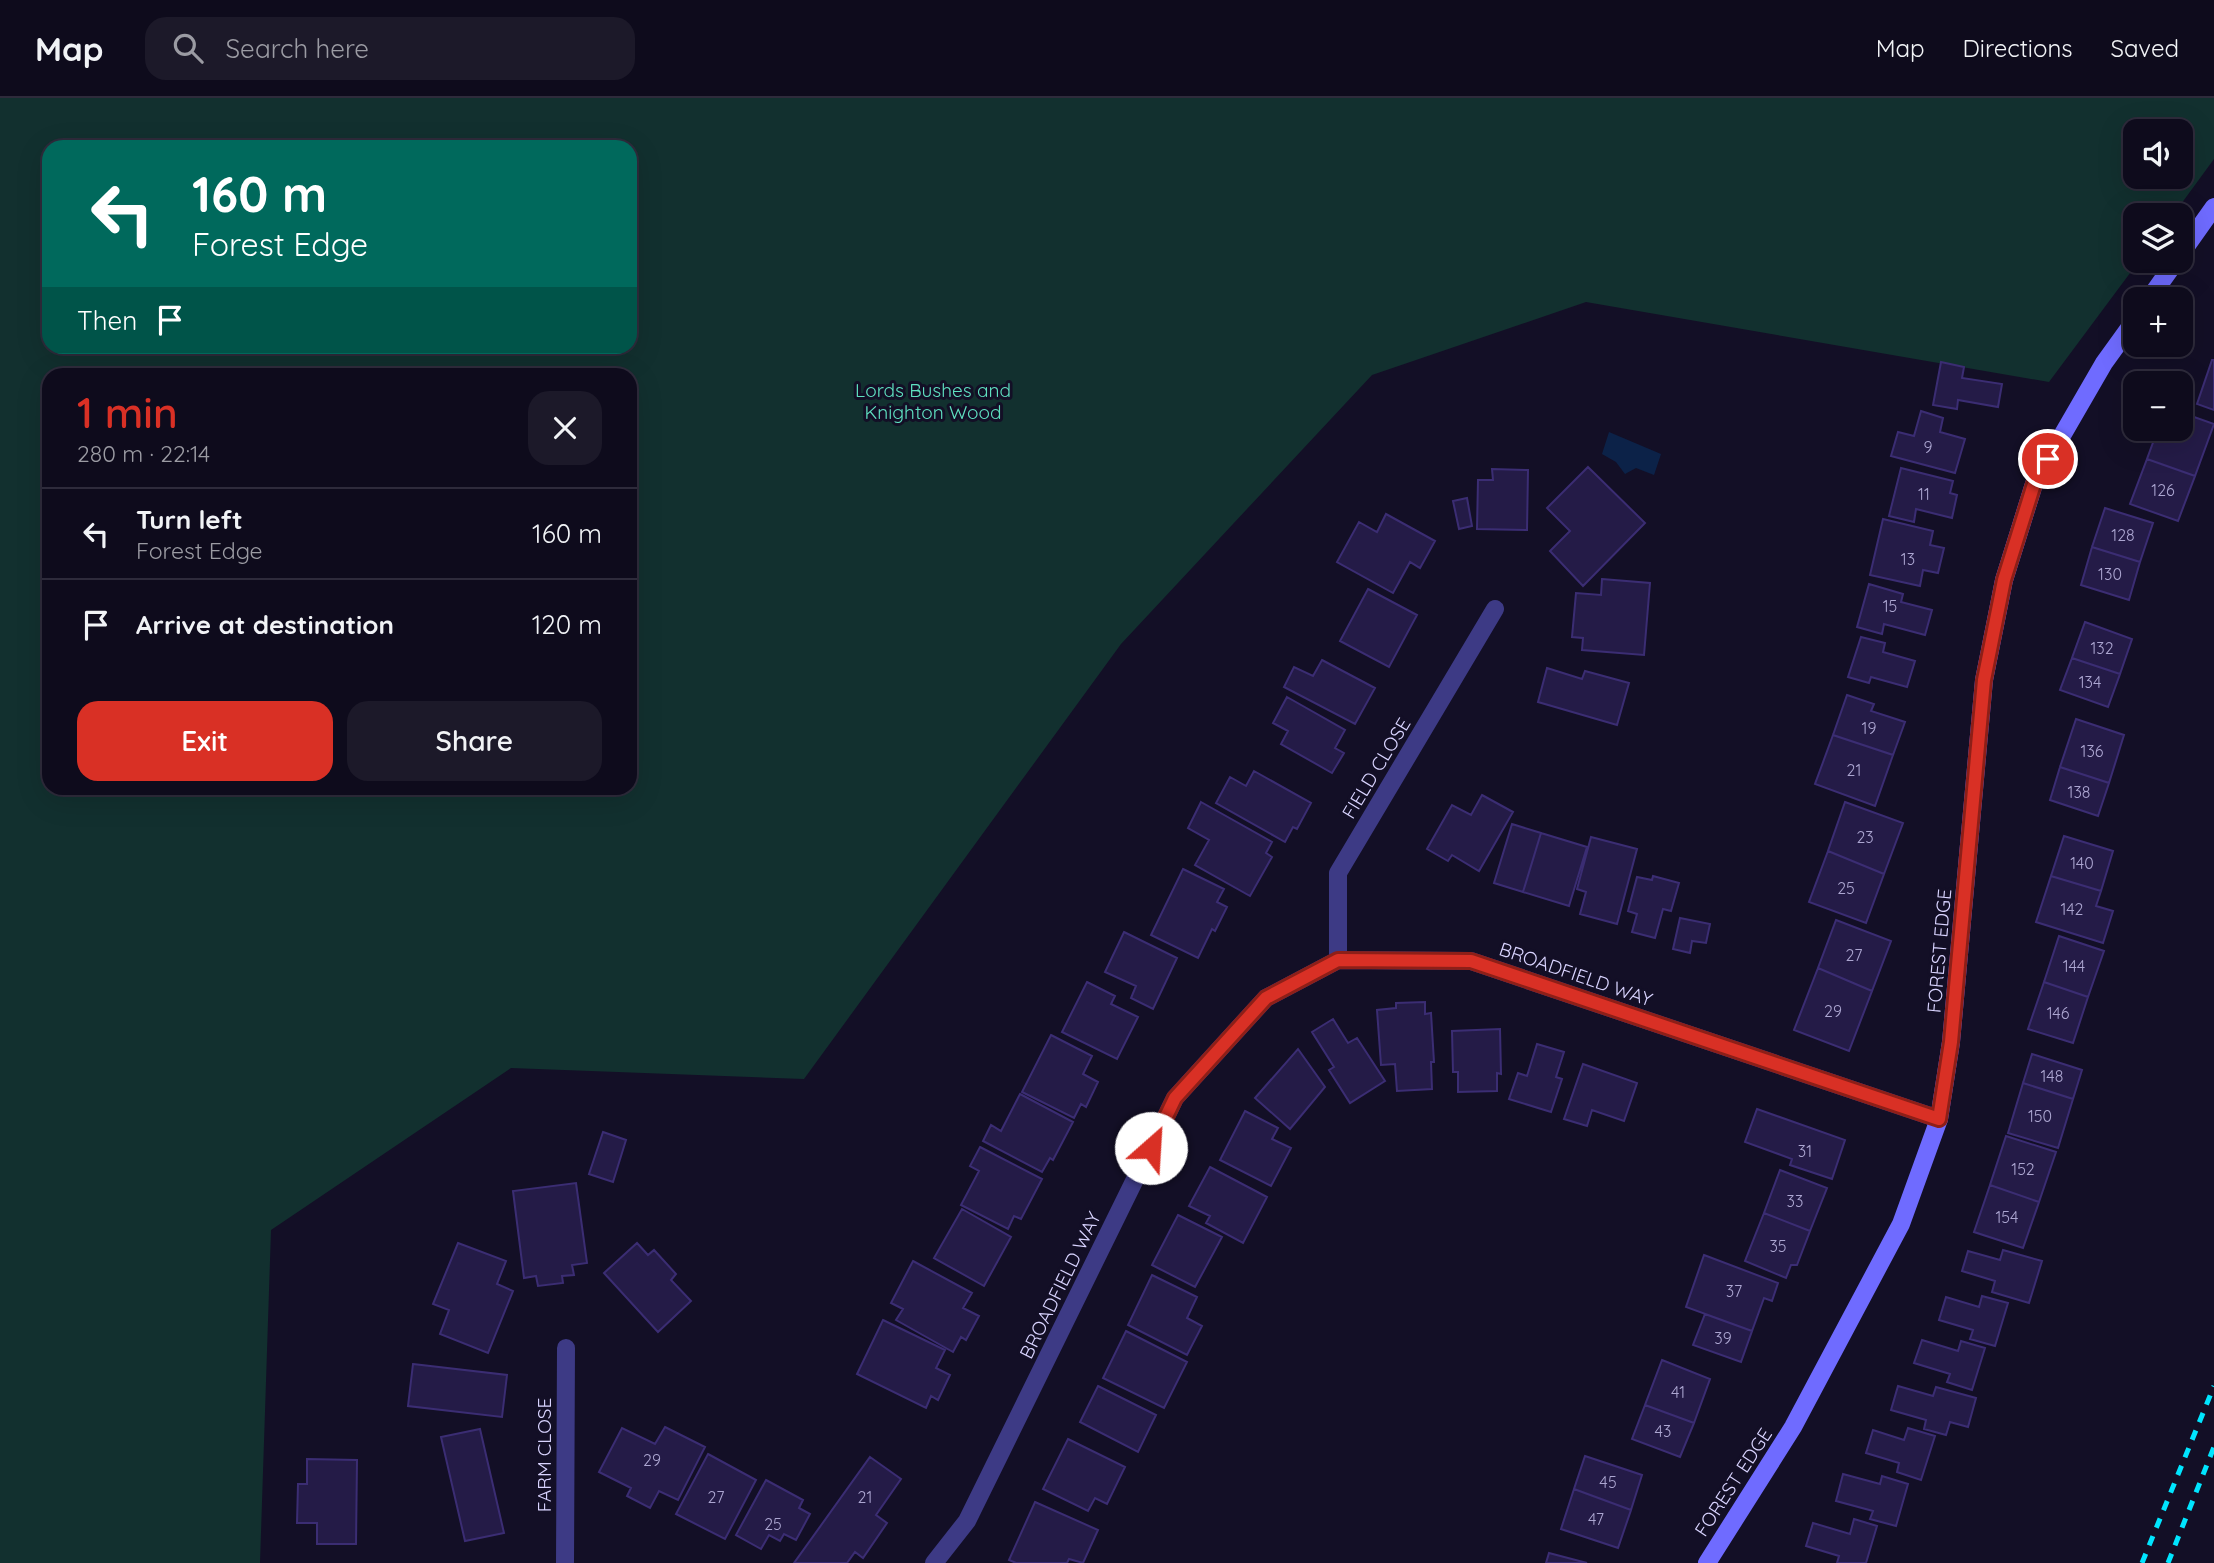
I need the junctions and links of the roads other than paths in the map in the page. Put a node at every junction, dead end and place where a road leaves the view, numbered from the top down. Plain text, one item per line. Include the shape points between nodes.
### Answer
1 (2214, 207) edge
2 (2193, 237) edge
3 (2123, 337) edge
4 (1495, 609) dead end
5 (1338, 960) junction
6 (1939, 1119) junction
7 (566, 1348) dead end
8 (565, 1563) edge
9 (934, 1563) edge
10 (1707, 1563) edge

1 - 2 street
3 - 6 street, FOREST EDGE via 2034,484 2004,580 1984,680 1951,1042
4 - 5 street, FIELD CLOSE via 1338,873
5 - 6 street, BROADFIELD WAY via 1471,961
5 - 9 street, BROADFIELD WAY via 1266,998 1175,1098 967,1521
6 - 10 street, FOREST EDGE via 1901,1224 1793,1427
7 - 8 street, FARM CLOSE

